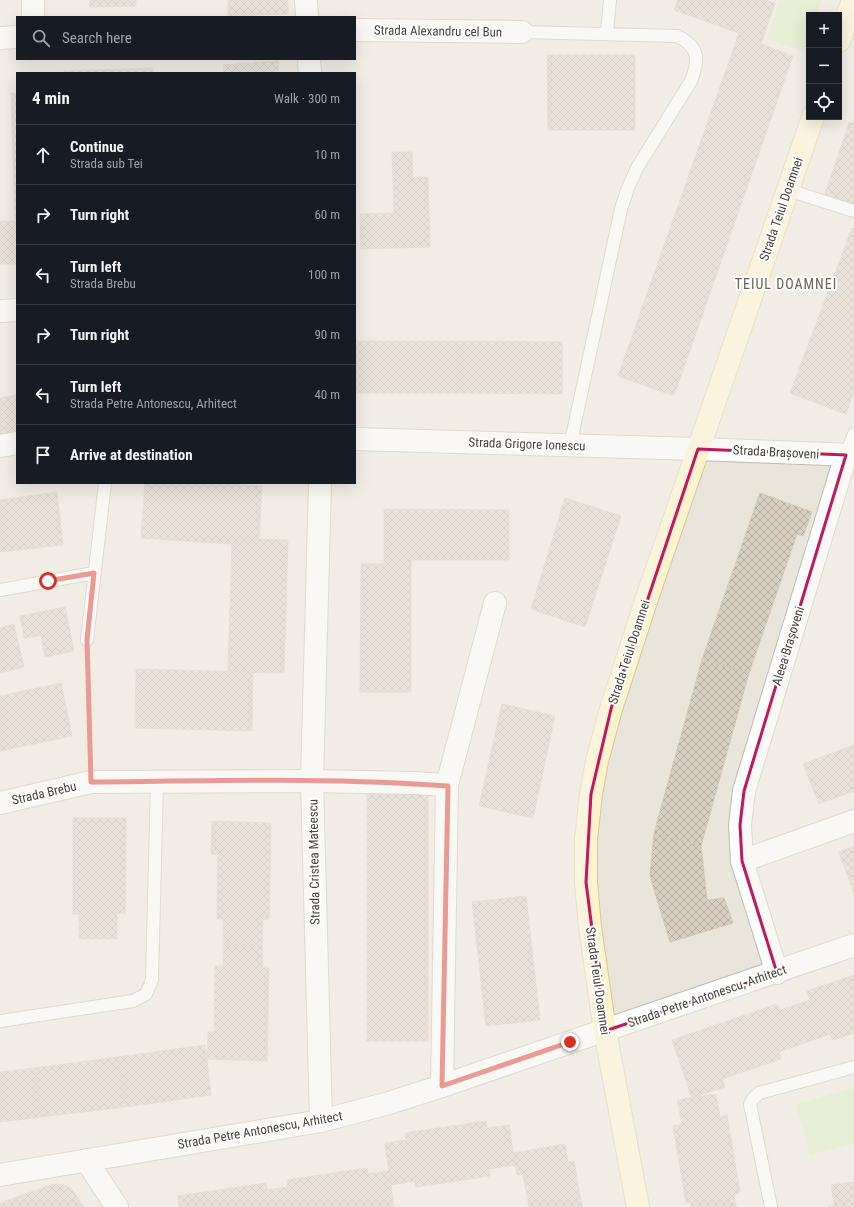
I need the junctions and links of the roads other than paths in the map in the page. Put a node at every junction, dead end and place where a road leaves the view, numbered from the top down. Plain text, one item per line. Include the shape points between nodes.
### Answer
1 (33, 0) edge
2 (306, 0) edge
3 (610, 0) edge
4 (853, 0) edge
5 (33, 16) edge
6 (307, 16) edge
7 (356, 30) edge
8 (522, 32) joint
9 (842, 32) edge
10 (607, 34) junction
11 (16, 37) edge
12 (0, 38) edge
13 (309, 60) edge
14 (310, 72) edge
15 (812, 120) edge
16 (788, 190) junction
17 (854, 211) edge
18 (16, 310) edge
19 (0, 311) edge
20 (854, 434) edge
21 (356, 439) edge
22 (16, 443) edge
23 (0, 446) edge
24 (570, 446) junction
25 (698, 449) junction
26 (850, 455) edge
27 (105, 484) edge
28 (320, 484) edge
29 (94, 573) junction
30 (0, 590) edge
31 (495, 603) dead end
32 (87, 640) road end
33 (312, 781) junction
34 (157, 782) junction
35 (448, 786) junction
36 (0, 803) edge
37 (854, 821) edge
38 (742, 860) junction
39 (854, 945) edge
40 (776, 973) junction
41 (0, 1021) edge
42 (605, 1031) junction
43 (854, 1068) edge
44 (442, 1086) junction
45 (320, 1121) junction
46 (86, 1160) junction
47 (0, 1175) edge
48 (117, 1207) edge
49 (638, 1207) edge
50 (771, 1207) edge

1 - 5 street
2 - 6 street
3 - 10 lane
4 - 9 street
7 - 8 street, Strada Alexandru cel Bun
8 - 10 lane
10 - 24 lane via 678,36 688,41 695,50 696,67 691,81 637,168 628,188
11 - 12 street
13 - 14 street
15 - 16 street, Strada Teiul Doamnei
16 - 17 lane
16 - 25 street, Strada Teiul Doamnei
18 - 19 street
20 - 26 lane, Aleea Brașoveni
21 - 24 street, Strada Grigore Ionescu
22 - 23 street
24 - 25 street, Strada Grigore Ionescu
25 - 26 street, Strada Brașoveni
25 - 42 street, Strada Teiul Doamnei via 611,709 591,794 586,839 586,882
26 - 38 street, Aleea Brașoveni via 744,791 740,825
27 - 29 lane
28 - 33 street, Strada Cristea Mateescu
29 - 30 lane
29 - 32 lane
31 - 35 street
33 - 34 street, Strada Brebu
33 - 35 street, Strada Brebu
33 - 45 street, Strada Cristea Mateescu
34 - 36 street, Strada Brebu via 91,782
34 - 41 lane via 152,980 146,994 133,1001
35 - 44 street
37 - 38 street
38 - 40 street, Aleea Brașoveni
39 - 40 street, Strada Petre Antonescu, Arhitect
40 - 42 street, Strada Petre Antonescu, Arhitect
42 - 44 street, Strada Petre Antonescu, Arhitect
42 - 49 street, Strada Teiul Doamnei
43 - 50 lane via 759,1093 750,1104
44 - 45 street, Strada Petre Antonescu, Arhitect
45 - 46 street, Strada Petre Antonescu, Arhitect
46 - 47 street, Strada Petre Antonescu, Arhitect
46 - 48 street

